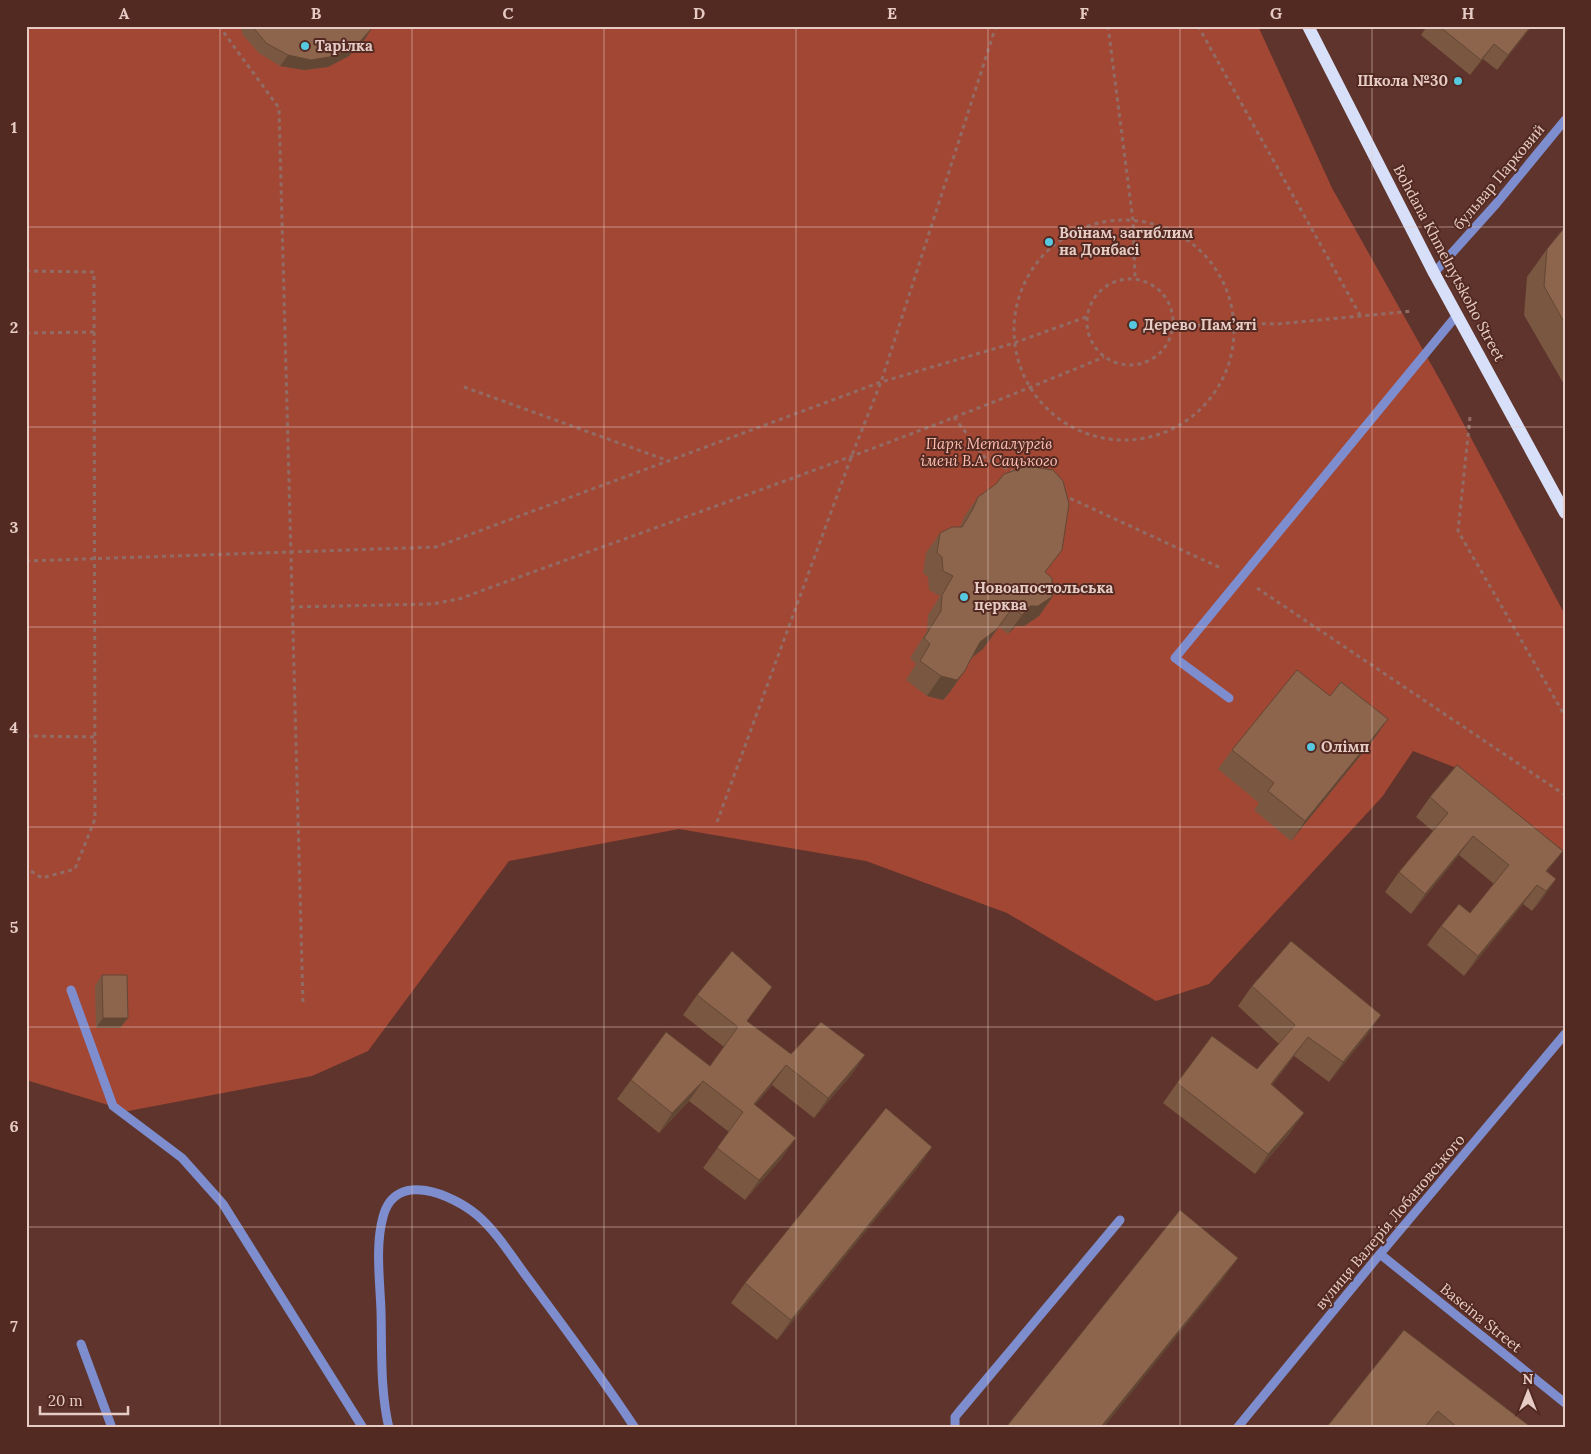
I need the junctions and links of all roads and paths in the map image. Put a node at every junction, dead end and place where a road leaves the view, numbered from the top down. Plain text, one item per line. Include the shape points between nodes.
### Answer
1 (219, 26) edge
2 (996, 26) edge
3 (1108, 26) edge
4 (1198, 26) edge
5 (1308, 26) edge
6 (1565, 120) edge
7 (1133, 221) junction
8 (26, 271) edge
9 (1434, 273) junction
10 (1135, 278) junction
11 (1413, 311) dead end
12 (1360, 315) junction
13 (1457, 315) junction
14 (1086, 317) junction
15 (1233, 323) junction
16 (1174, 327) junction
17 (95, 332) junction
18 (26, 333) edge
19 (1014, 343) junction
20 (1104, 357) junction
21 (881, 382) junction
22 (464, 387) dead end
23 (1028, 389) junction
24 (954, 417) junction
25 (1470, 417) dead end
26 (852, 455) junction
27 (667, 461) junction
28 (1021, 475) edge
29 (1056, 492) edge
30 (1565, 513) edge
31 (291, 553) junction
32 (96, 559) junction
33 (26, 560) edge
34 (1241, 578) junction
35 (291, 606) junction
36 (1229, 698) dead end
37 (1565, 716) edge
38 (26, 736) edge
39 (95, 737) junction
40 (1565, 795) edge
41 (717, 822) dead end
42 (26, 868) edge
43 (71, 990) dead end
44 (303, 1005) dead end
45 (1565, 1034) edge
46 (1120, 1220) dead end
47 (1380, 1254) junction
48 (81, 1344) dead end
49 (1565, 1403) edge
50 (112, 1428) edge
51 (363, 1428) edge
52 (388, 1428) edge
53 (635, 1428) edge
54 (955, 1428) edge
55 (1237, 1428) edge

1 - 31 path via 279,108
2 - 21 path
3 - 7 path
4 - 12 path
5 - 9 main road, Bohdana Khmelnytskoho Street
6 - 9 street, бульвар Парковий
7 - 10 path
7 - 15 path via 1175,232 1208,259 1221,277 1229,297
7 - 19 path via 1090,225 1052,246 1037,262 1017,300 1013,321
8 - 17 path via 94,272
9 - 13 main road, Bohdana Khmelnytskoho Street
10 - 14 path via 1112,282 1095,296
10 - 16 path via 1156,287 1170,304
11 - 12 path
12 - 15 path via 1277,324
13 - 30 main road, Bohdana Khmelnytskoho Street
13 - 34 street
14 - 19 path
14 - 20 path via 1090,340
15 - 16 path
15 - 23 path via 1230,361 1210,399 1195,415 1158,435 1136,440 1093,436 1055,417
16 - 20 path via 1165,348 1148,362 1125,365
17 - 18 path
17 - 32 path
19 - 21 path
19 - 23 path
20 - 23 path
21 - 26 path
21 - 27 path
22 - 27 path
23 - 24 path
24 - 26 path
24 - 28 path via 986,459
25 - 37 path via 1458,531
26 - 35 path via 446,602
26 - 41 path
27 - 31 path via 436,547
29 - 34 path
31 - 32 path
31 - 35 path
32 - 33 path
32 - 39 path
34 - 36 street via 1175,658
34 - 40 path
35 - 44 path
38 - 39 path
39 - 42 path via 95,819 75,869 42,878
43 - 51 street via 113,1106 182,1158 223,1204
45 - 47 street, вулиця Валерія Лобановського
46 - 54 street via 959,1412
47 - 49 street, Baseina Street
47 - 55 street, вулиця Валерія Лобановського
48 - 50 street
52 - 53 street via 383,1405 379,1274 383,1216 391,1202 403,1192 417,1190 447,1195 483,1221 595,1367

